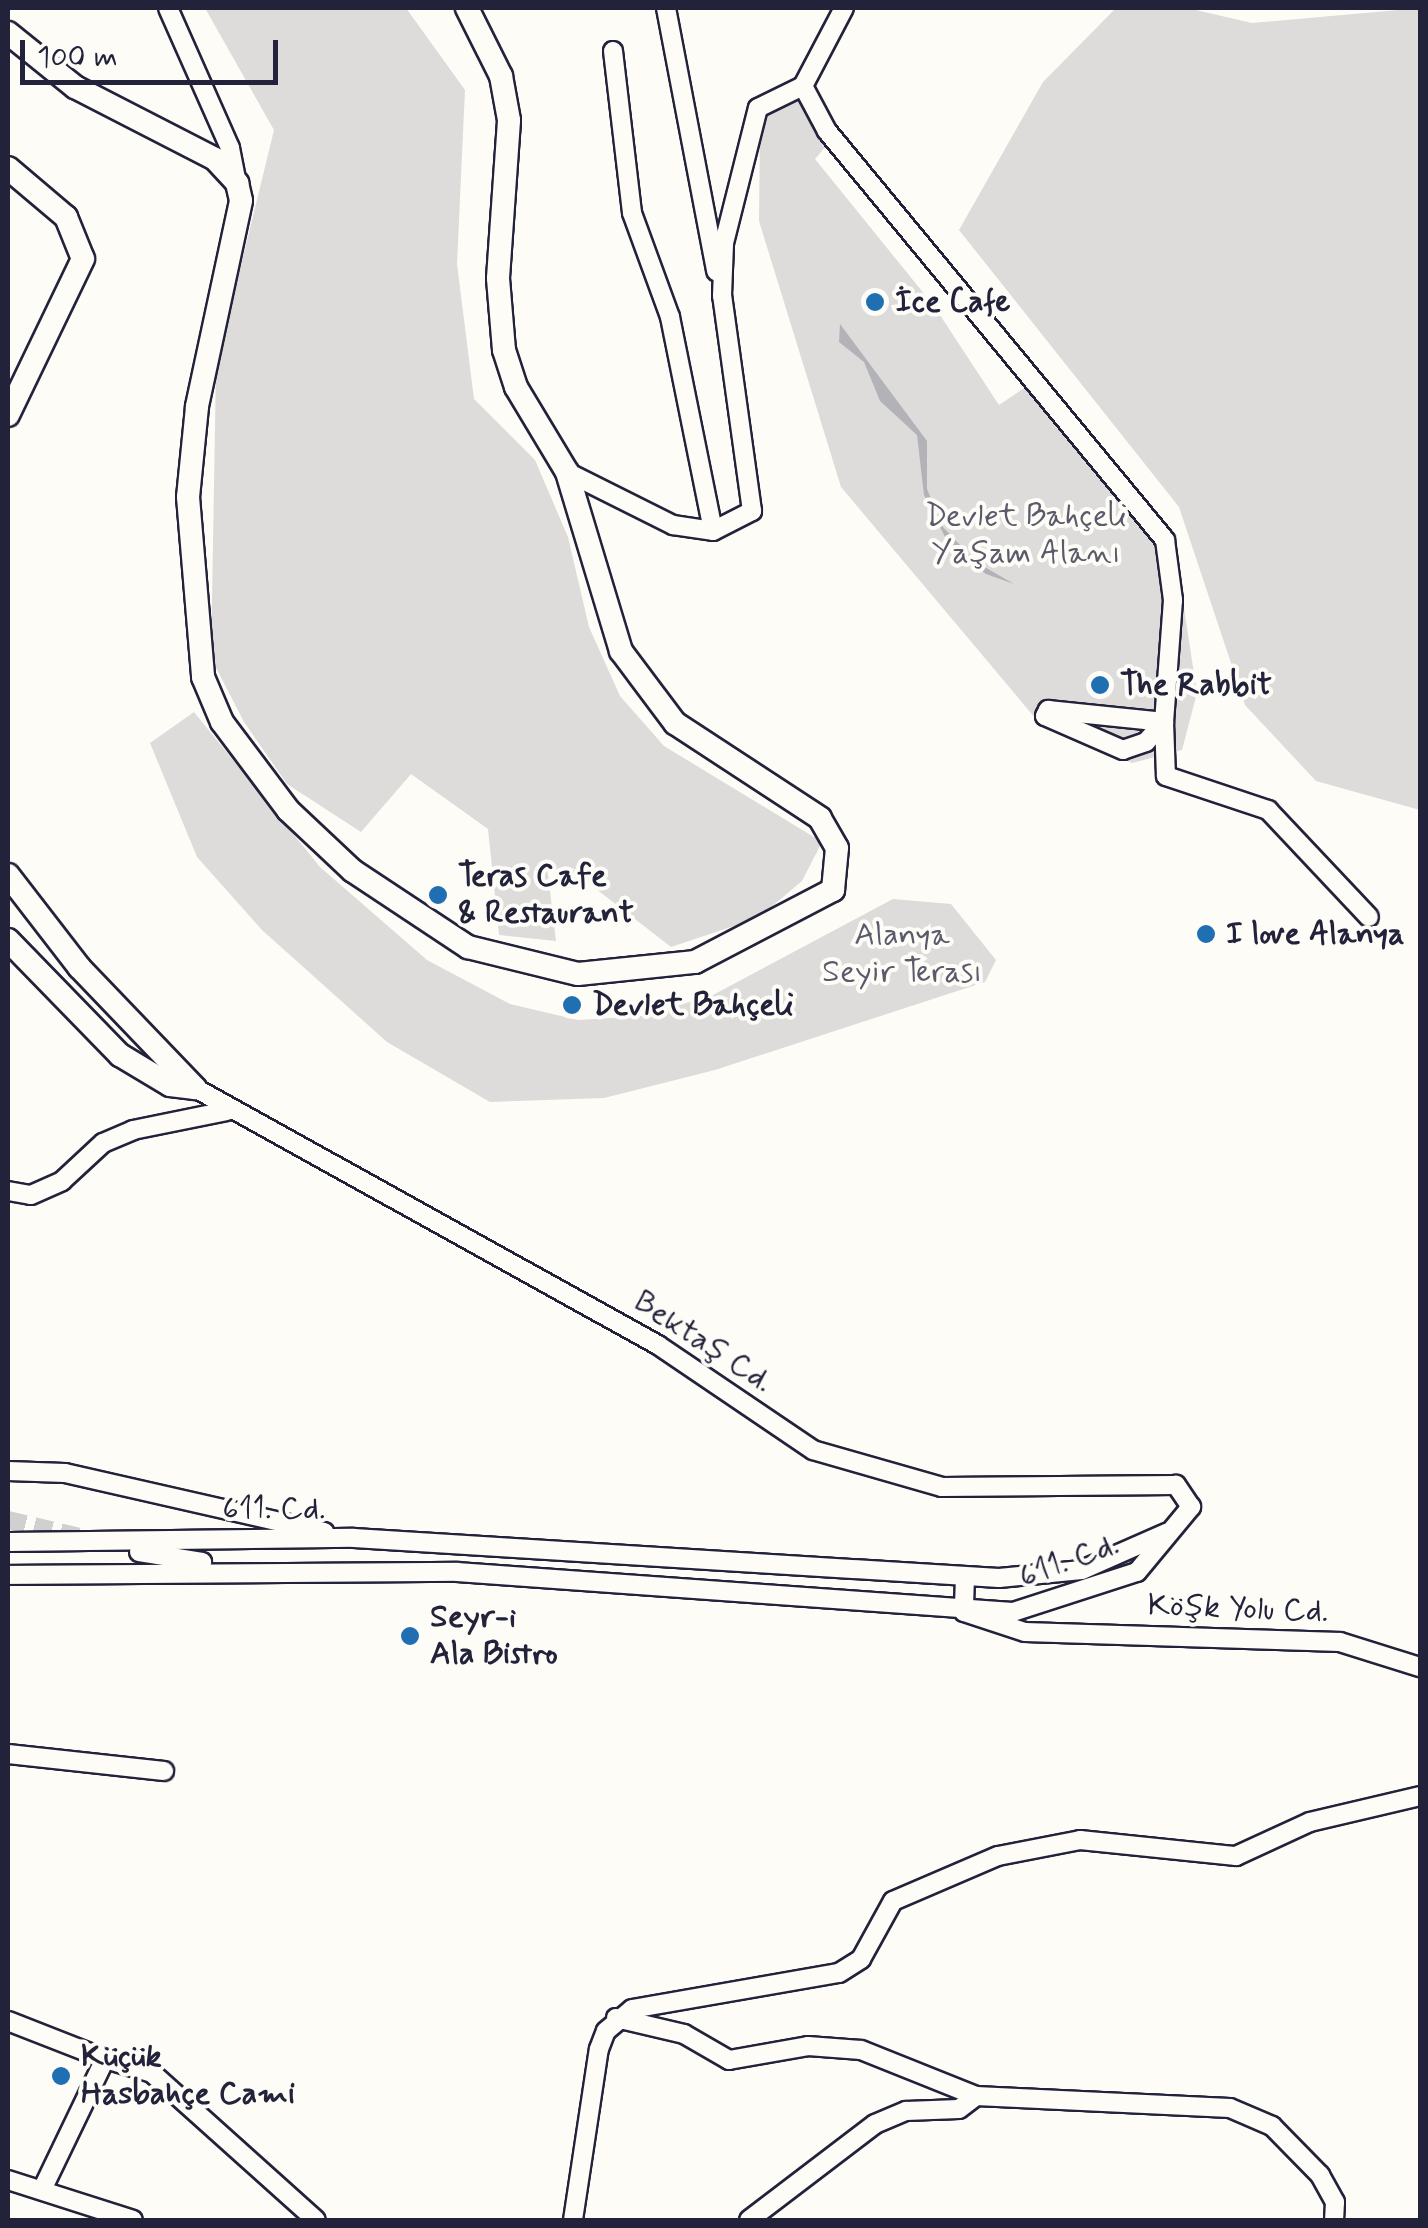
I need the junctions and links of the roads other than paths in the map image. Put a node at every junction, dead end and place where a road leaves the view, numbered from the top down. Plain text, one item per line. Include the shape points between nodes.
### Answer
1 (168, 8) edge
2 (467, 8) edge
3 (666, 8) edge
4 (844, 8) edge
5 (8, 33) edge
6 (613, 51) dead end
7 (802, 86) junction
8 (8, 168) edge
9 (237, 184) junction
10 (722, 296) junction
11 (8, 415) edge
12 (567, 472) junction
13 (713, 531) junction
14 (1164, 722) junction
15 (8, 875) edge
16 (1368, 916) dead end
17 (8, 940) edge
18 (195, 1088) junction
19 (226, 1112) junction
20 (8, 1192) edge
21 (8, 1471) edge
22 (1184, 1523) junction
23 (354, 1538) junction
24 (8, 1542) edge
25 (139, 1552) dead end
26 (248, 1569) junction
27 (8, 1575) edge
28 (965, 1578) junction
29 (1000, 1578) junction
30 (964, 1612) junction
31 (1013, 1612) junction
32 (1050, 1632) junction
33 (1420, 1667) edge
34 (8, 1754) edge
35 (164, 1771) dead end
36 (1420, 1796) edge
37 (616, 2018) junction
38 (8, 2021) edge
39 (105, 2058) junction
40 (976, 2096) junction
41 (8, 2180) edge
42 (43, 2188) junction
43 (133, 2220) edge
44 (316, 2220) edge
45 (573, 2220) edge
46 (750, 2220) edge
47 (1334, 2220) edge

1 - 9 street via 201,98 230,148
2 - 12 street via 500,76 508,120 498,278 504,350 516,387
3 - 10 street
4 - 7 street
5 - 9 street via 75,86 215,159
6 - 13 street via 632,213 670,317
7 - 10 street via 758,108 724,243
7 - 14 street via 827,130 1165,540 1174,600
8 - 11 street via 66,217 83,259
9 - 12 street via 241,201 197,408 188,498 203,678 222,722 288,810 353,871 468,947 578,974 695,962 833,890 832,831 675,723 635,677
10 - 13 street via 752,511
12 - 13 street via 673,525
14 - 14 street via 1146,742 1123,750 1072,734 1042,712
14 - 16 street via 1166,776 1268,810
15 - 18 street via 79,967
17 - 18 street via 120,1054 170,1085
18 - 19 street, Bektaş Cd.
19 - 20 street via 133,1130 104,1143 62,1181 32,1194
19 - 22 street, Bektaş Cd. via 606,1315 814,1450 942,1487 1176,1485 1190,1497
21 - 23 street via 65,1473
22 - 29 street, 611. Cd. via 1082,1570
22 - 31 street, 611. Cd. via 1137,1572
23 - 24 street, 611. Cd.
23 - 28 street, 611. Cd.
25 - 26 street
26 - 27 street, 611. Cd.
26 - 30 street, 611. Cd. via 457,1572
28 - 29 street, 611. Cd.
28 - 30 street
29 - 31 street
30 - 31 street, 611. Cd.
30 - 32 street, Köşk Yolu Cd.
31 - 32 street
32 - 33 street, Köşk Yolu Cd. via 1340,1642
34 - 35 street
36 - 37 street via 1310,1822 1236,1856 1080,1840 998,1856 894,1901 861,1959 839,1972 648,2005
37 - 40 street via 684,2034 729,2060 808,2046 861,2050
37 - 45 street via 591,2086
38 - 39 street
39 - 42 street
39 - 44 street via 152,2073
40 - 46 street via 959,2109 906,2111 875,2124
40 - 47 street via 1250,2114 1320,2175 1335,2202
41 - 42 street
42 - 43 street

